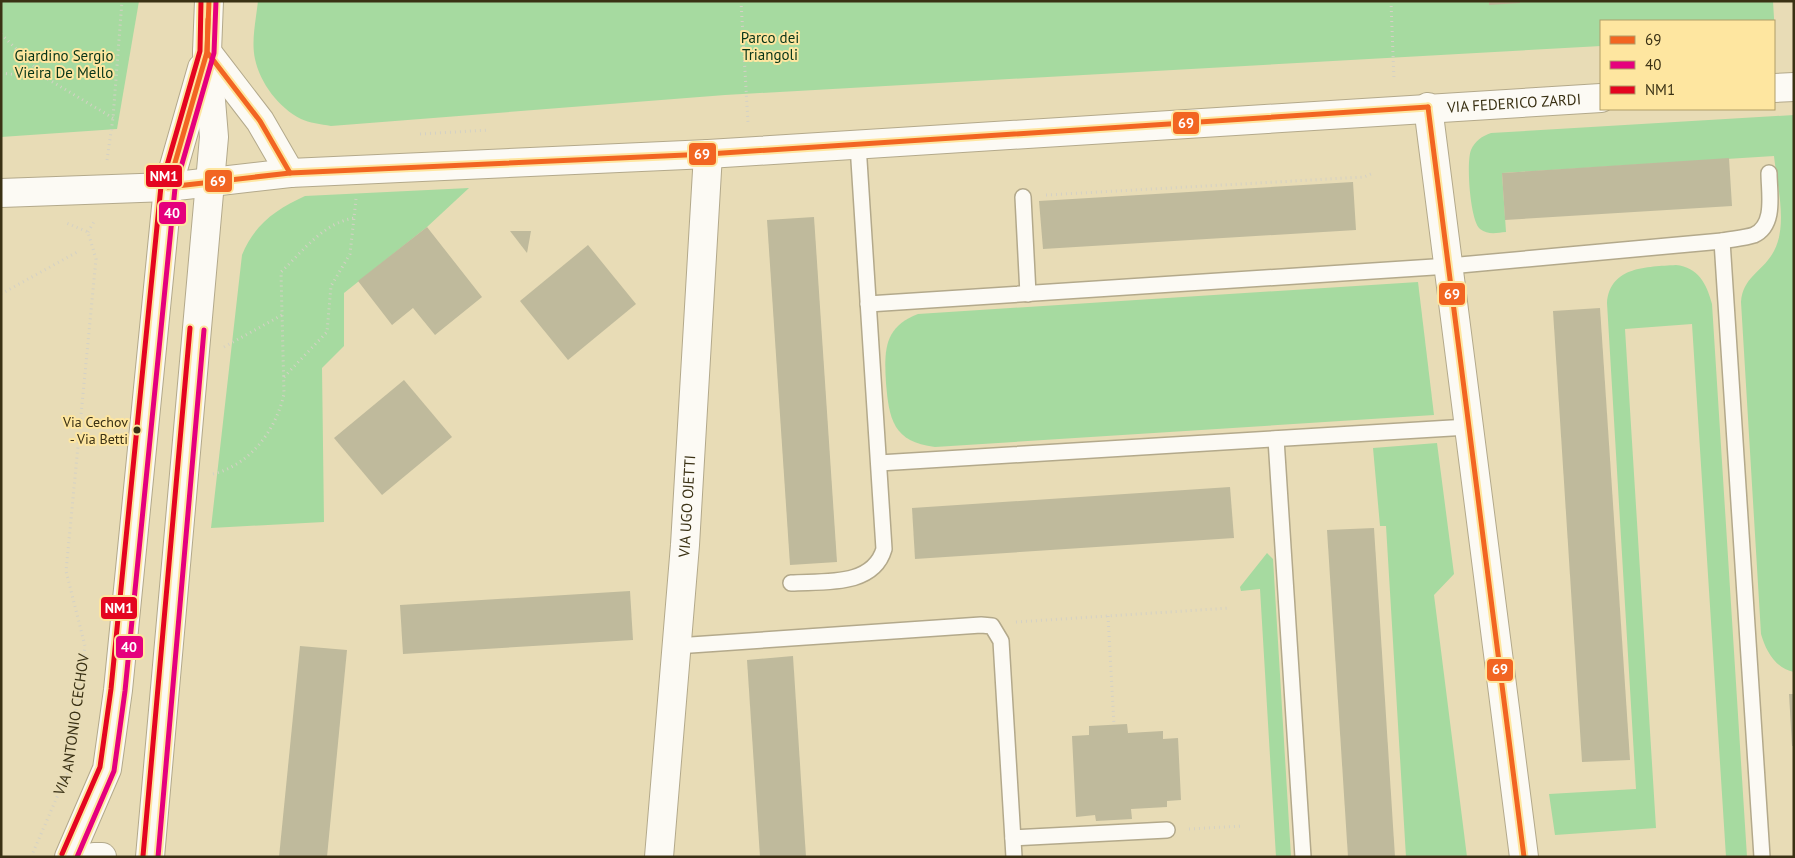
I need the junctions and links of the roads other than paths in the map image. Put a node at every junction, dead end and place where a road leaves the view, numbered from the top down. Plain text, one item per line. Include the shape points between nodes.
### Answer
1 (209, 1) edge
2 (207, 52) junction
3 (1794, 87) edge
4 (1775, 88) edge
5 (1600, 98) edge
6 (1428, 107) junction
7 (858, 145) junction
8 (708, 154) junction
9 (290, 173) junction
10 (1769, 173) dead end
11 (209, 182) junction
12 (168, 187) junction
13 (1, 193) edge
14 (1023, 197) road end
15 (1722, 241) junction
16 (1449, 266) junction
17 (1028, 294) junction
18 (868, 304) junction
19 (1468, 427) junction
20 (1276, 439) junction
21 (879, 463) junction
22 (791, 583) dead end
23 (676, 646) junction
24 (1168, 830) road end
25 (1013, 838) junction
26 (69, 857) edge
27 (94, 857) edge
28 (102, 857) edge
29 (150, 857) edge
30 (659, 857) edge
31 (1014, 857) edge
32 (1303, 857) edge
33 (1524, 857) edge
34 (1762, 857) edge

1 - 2 street
2 - 9 street via 260,120
2 - 11 street via 214,138
2 - 12 street
3 - 4 street
5 - 6 street, VIA FEDERICO ZARDI
6 - 7 street, VIA FEDERICO ZARDI
6 - 16 street
7 - 8 street, VIA FEDERICO ZARDI
7 - 18 lane
8 - 9 street, VIA FEDERICO ZARDI
8 - 23 street, VIA UGO OJETTI via 686,545
9 - 11 street, VIA FEDERICO ZARDI
10 - 15 lane via 1769,211 1765,226 1754,235
11 - 12 street
11 - 29 street
12 - 13 street
12 - 26 street via 118,690 106,769
14 - 17 lane
15 - 16 lane
15 - 34 lane
16 - 17 lane
16 - 19 street
17 - 18 lane
18 - 21 lane
19 - 20 lane
19 - 33 street
20 - 21 lane
20 - 32 lane
21 - 22 lane via 884,549 881,560 860,577
23 - 25 lane via 992,626 1001,641
23 - 30 street, VIA UGO OJETTI
24 - 25 lane
25 - 31 lane
27 - 28 street

